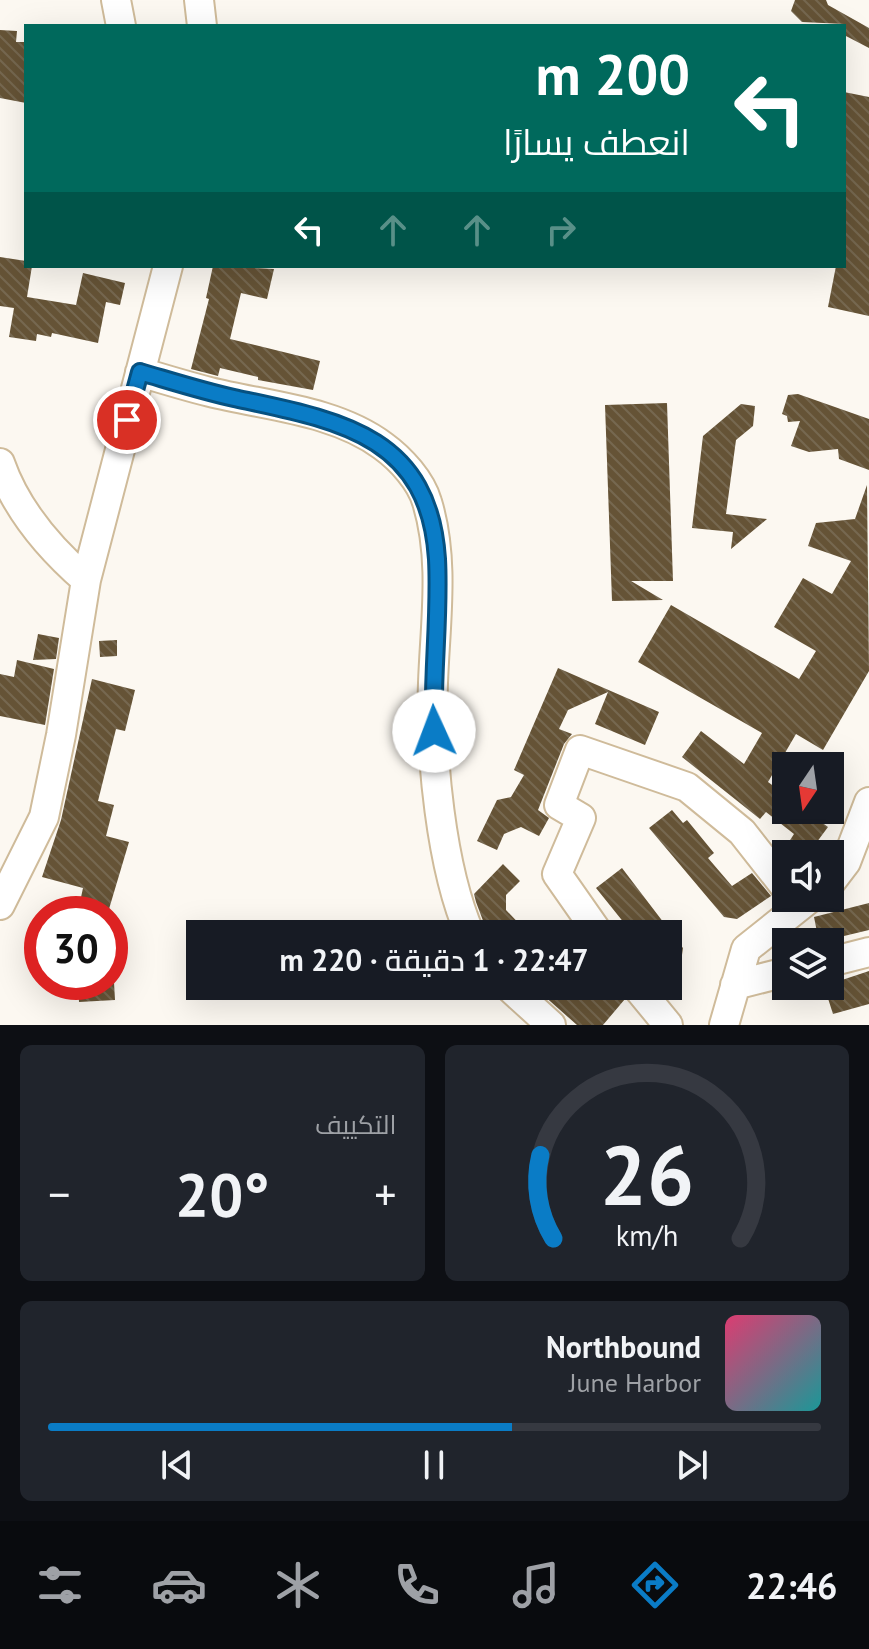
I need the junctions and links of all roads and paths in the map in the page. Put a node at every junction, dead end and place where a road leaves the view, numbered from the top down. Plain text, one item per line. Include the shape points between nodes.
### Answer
1 (116, 0) edge
2 (199, 0) edge
3 (121, 24) edge
4 (202, 24) edge
5 (161, 269) edge
6 (140, 372) junction
7 (0, 463) edge
8 (86, 580) junction
9 (869, 802) edge
10 (844, 865) edge
11 (772, 869) edge
12 (0, 905) edge
13 (782, 912) edge
14 (466, 920) edge
15 (589, 920) edge
16 (869, 952) edge
17 (844, 958) edge
18 (772, 976) edge
19 (735, 985) junction
20 (523, 1000) edge
21 (647, 1000) edge
22 (551, 1025) edge
23 (668, 1025) edge
24 (724, 1025) edge

1 - 3 street
2 - 4 street
5 - 6 street
6 - 8 street
6 - 14 street via 349,428 382,445 409,470 427,500 436,556 436,767 443,827
7 - 8 street via 24,511
8 - 12 street via 44,817
9 - 10 street
11 - 15 street via 742,832 687,787 580,750 559,805 581,818 557,874
13 - 19 street via 746,949
16 - 17 street
18 - 19 street
19 - 24 street
20 - 22 street
21 - 23 street

